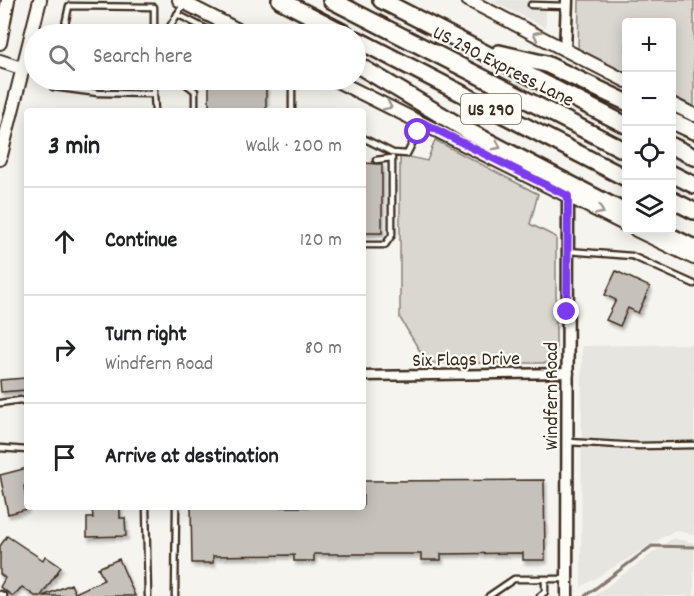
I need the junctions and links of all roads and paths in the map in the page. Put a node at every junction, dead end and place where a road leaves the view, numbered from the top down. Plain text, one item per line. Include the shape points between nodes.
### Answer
1 (8, 0) edge
2 (40, 0) edge
3 (280, 0) edge
4 (331, 0) edge
5 (381, 0) edge
6 (470, 0) edge
7 (182, 1) edge
8 (567, 3) edge
9 (531, 5) dead end
10 (295, 8) junction
11 (177, 14) junction
12 (36, 24) edge
13 (65, 24) edge
14 (154, 24) edge
15 (171, 24) edge
16 (196, 24) edge
17 (227, 24) edge
18 (312, 24) edge
19 (326, 24) edge
20 (0, 43) edge
21 (366, 44) edge
22 (475, 48) junction
23 (565, 50) junction
24 (0, 61) edge
25 (24, 68) edge
26 (366, 70) edge
27 (622, 78) edge
28 (24, 85) edge
29 (78, 90) edge
30 (154, 90) edge
31 (194, 90) edge
32 (292, 90) edge
33 (355, 90) edge
34 (154, 94) junction
35 (622, 100) edge
36 (676, 106) edge
37 (154, 108) edge
38 (195, 108) edge
39 (292, 108) edge
40 (694, 115) edge
41 (622, 122) edge
42 (423, 123) junction
43 (676, 123) edge
44 (694, 131) edge
45 (366, 140) edge
46 (622, 148) edge
47 (676, 148) edge
48 (393, 153) junction
49 (694, 157) edge
50 (0, 159) edge
51 (392, 159) junction
52 (376, 160) dead end
53 (622, 175) edge
54 (676, 176) edge
55 (694, 185) edge
56 (568, 196) junction
57 (676, 202) edge
58 (622, 210) edge
59 (694, 212) edge
60 (622, 223) edge
61 (644, 234) edge
62 (666, 234) edge
63 (366, 245) edge
64 (694, 248) edge
65 (568, 251) junction
66 (694, 258) edge
67 (694, 284) edge
68 (569, 373) junction
69 (366, 376) edge
70 (24, 402) edge
71 (0, 403) edge
72 (568, 442) junction
73 (694, 445) edge
74 (0, 448) edge
75 (24, 450) edge
76 (146, 510) edge
77 (176, 510) edge
78 (545, 579) junction
79 (568, 579) junction
80 (148, 596) edge
81 (175, 596) edge
82 (489, 596) edge
83 (540, 596) edge
84 (567, 596) edge

1 - 20 main road
2 - 12 main road
3 - 10 highway
4 - 46 highway, US 290 Express Lane
5 - 22 highway, US 290
23 -> 6 main road
7 - 11 lane
7 - 17 main road
8 - 9 lane
8 - 23 street
10 - 18 highway
10 - 19 highway
11 - 15 lane
11 - 16 lane
13 - 14 lane via 69,6 154,7
21 - 53 highway, US 290
22 - 35 highway via 546,64
22 - 41 highway, US 290
23 - 27 main road
24 - 25 main road
26 -> 58 highway via 468,131
28 - 50 main road
29 - 34 lane
30 - 34 lane
31 - 38 lane
32 - 39 lane
33 -> 42 main road
34 - 37 lane
36 - 40 main road
42 - 48 lane via 407,154
42 - 56 main road
43 - 44 highway
45 - 48 lane
47 - 49 highway
48 - 51 lane
51 - 52 lane
51 - 63 lane via 392,235 385,245
54 - 55 highway
56 -> 60 main road
56 - 65 street, Windfern Road
57 - 59 highway
61 - 66 main road
62 - 64 highway
65 - 67 lane via 632,255
65 - 68 street, Windfern Road
68 - 69 street, Six Flags Drive
68 - 72 street, Windfern Road
70 - 71 lane
72 - 73 lane
72 - 79 street, Windfern Road
74 - 75 lane
76 - 80 lane
77 - 81 lane
78 - 79 lane
78 - 82 lane via 514,579
78 - 83 lane via 545,592
79 - 84 street, Windfern Road

